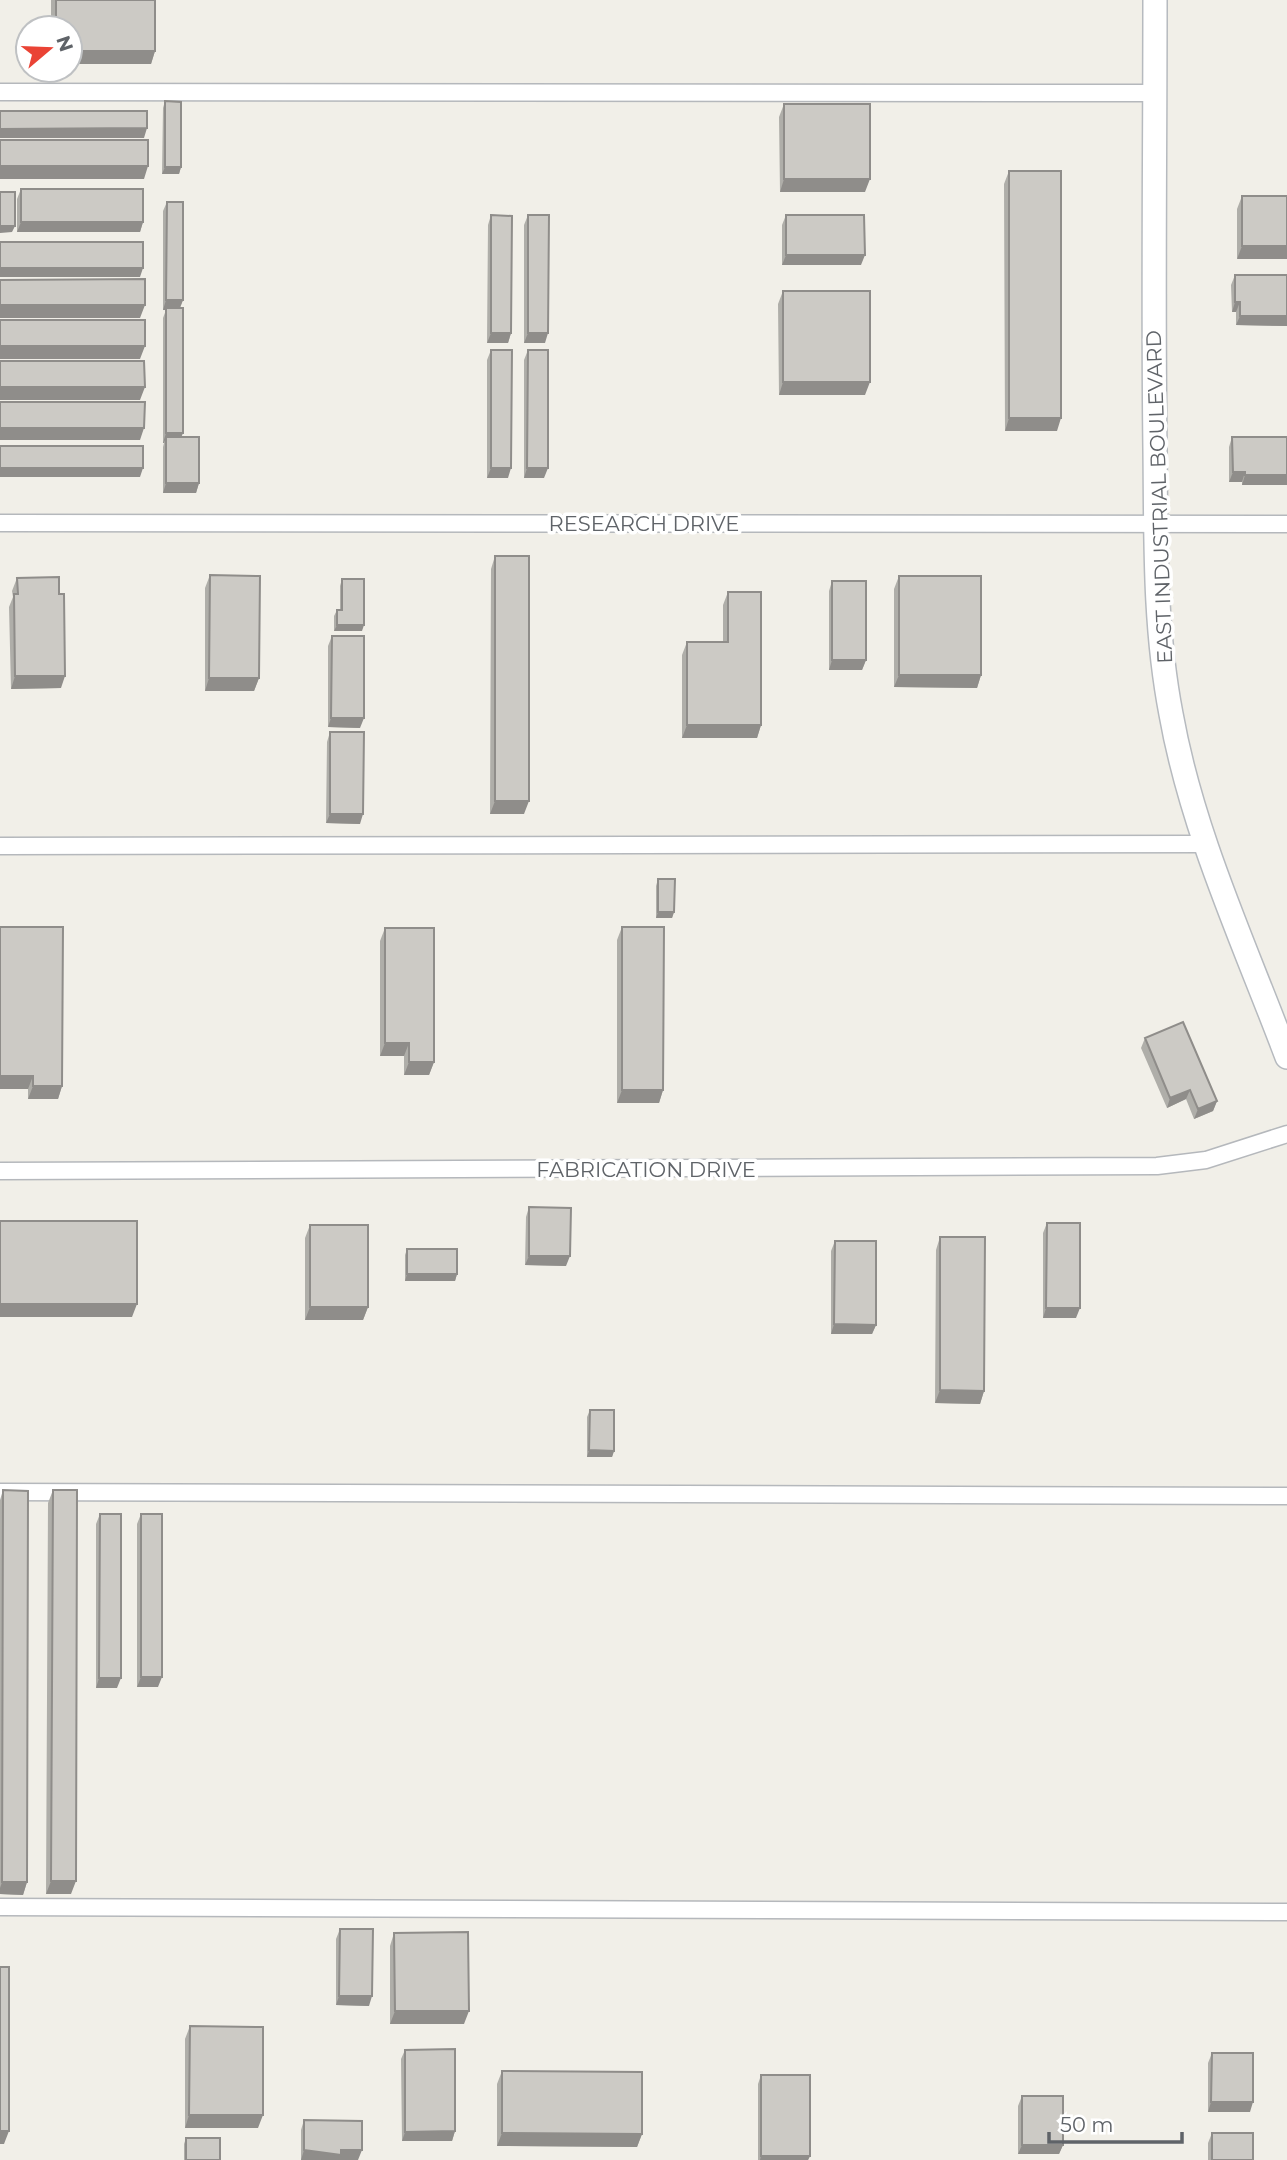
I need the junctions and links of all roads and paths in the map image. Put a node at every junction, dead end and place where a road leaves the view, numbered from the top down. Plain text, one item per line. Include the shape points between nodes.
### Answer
1 (1155, 0) edge
2 (0, 92) edge
3 (1155, 93) junction
4 (0, 523) edge
5 (1156, 524) junction
6 (1287, 524) edge
7 (1207, 844) junction
8 (0, 846) edge
9 (1287, 1057) edge
10 (1287, 1134) edge
11 (0, 1171) edge
12 (0, 1492) edge
13 (1287, 1496) edge
14 (0, 1907) edge
15 (1287, 1912) edge

1 - 3 street, EAST INDUSTRIAL BOULEVARD
2 - 3 street
3 - 5 street, EAST INDUSTRIAL BOULEVARD
4 - 5 street, RESEARCH DRIVE
5 - 6 street, RESEARCH DRIVE
5 - 7 street, EAST INDUSTRIAL BOULEVARD via 1163,671 1182,764
7 - 8 street
7 - 9 street, EAST INDUSTRIAL BOULEVARD
10 - 11 street, FABRICATION DRIVE via 1206,1160 1157,1166
12 - 13 street
14 - 15 street

